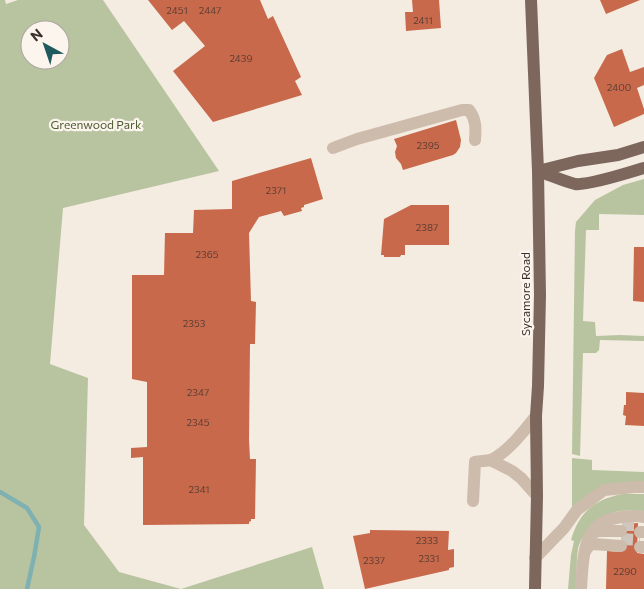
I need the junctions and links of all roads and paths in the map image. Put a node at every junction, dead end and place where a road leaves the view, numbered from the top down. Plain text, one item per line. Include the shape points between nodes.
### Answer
1 (531, 0) edge
2 (475, 140) dead end
3 (644, 147) edge
4 (333, 148) dead end
5 (644, 168) edge
6 (538, 171) junction
7 (536, 416) junction
8 (490, 460) junction
9 (644, 487) edge
10 (537, 496) junction
11 (473, 500) dead end
12 (642, 534) edge
13 (589, 540) junction
14 (535, 558) junction
15 (535, 589) edge
16 (581, 589) edge

1 - 6 main road, Sycamore Road
2 - 4 lane via 473,115 469,110 462,110
3 - 6 main road
5 - 6 main road via 577,184
6 - 7 main road, Sycamore Road via 540,295
7 - 8 lane via 518,439
7 - 10 main road, Sycamore Road
8 - 10 lane via 512,471
8 - 11 lane via 475,462
9 - 14 lane via 604,490 577,510
10 - 14 main road, Sycamore Road
12 - 13 lane via 631,515 609,519
13 - 13 lane via 600,527 621,535 589,546
13 - 16 lane
14 - 15 main road, Sycamore Road

